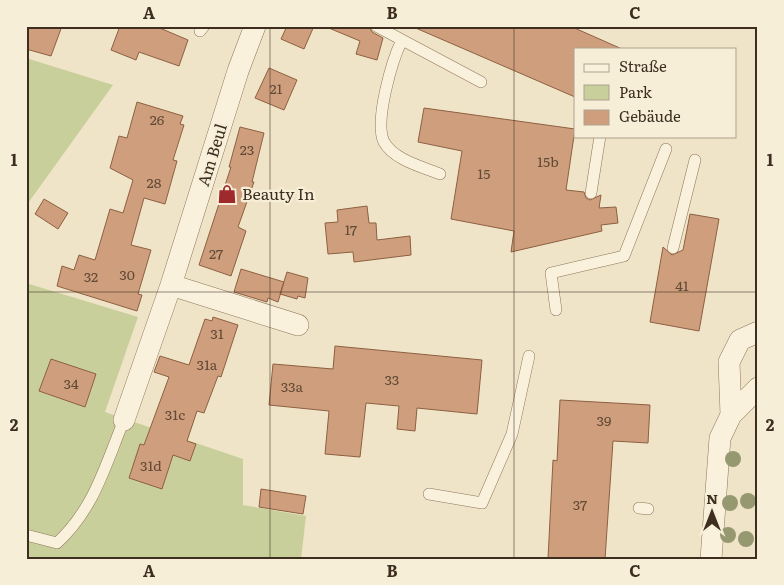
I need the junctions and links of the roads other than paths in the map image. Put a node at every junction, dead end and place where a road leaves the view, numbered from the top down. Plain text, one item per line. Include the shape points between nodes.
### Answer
1 (255, 26) edge
2 (376, 26) edge
3 (402, 40) junction
4 (481, 82) dead end
5 (600, 138) edge
6 (666, 149) dead end
7 (695, 160) dead end
8 (440, 174) dead end
9 (591, 193) dead end
10 (673, 248) dead end
11 (171, 285) junction
12 (556, 310) dead end
13 (298, 325) dead end
14 (758, 332) edge
15 (529, 356) dead end
16 (758, 388) edge
17 (731, 415) junction
18 (124, 420) joint
19 (429, 494) dead end
20 (26, 535) edge
21 (712, 559) edge

1 - 11 street, Am Beul
2 - 3 lane
3 - 4 lane
3 - 8 lane via 380,115 384,141 396,154
5 - 9 lane
6 - 12 lane via 624,256 551,272
7 - 10 lane
11 - 13 street
11 - 18 street, Am Beul
14 - 17 street via 740,340 729,362
15 - 19 lane via 512,434 482,503
16 - 17 street
17 - 21 street via 720,438
18 - 20 lane via 89,505 75,527 57,543

